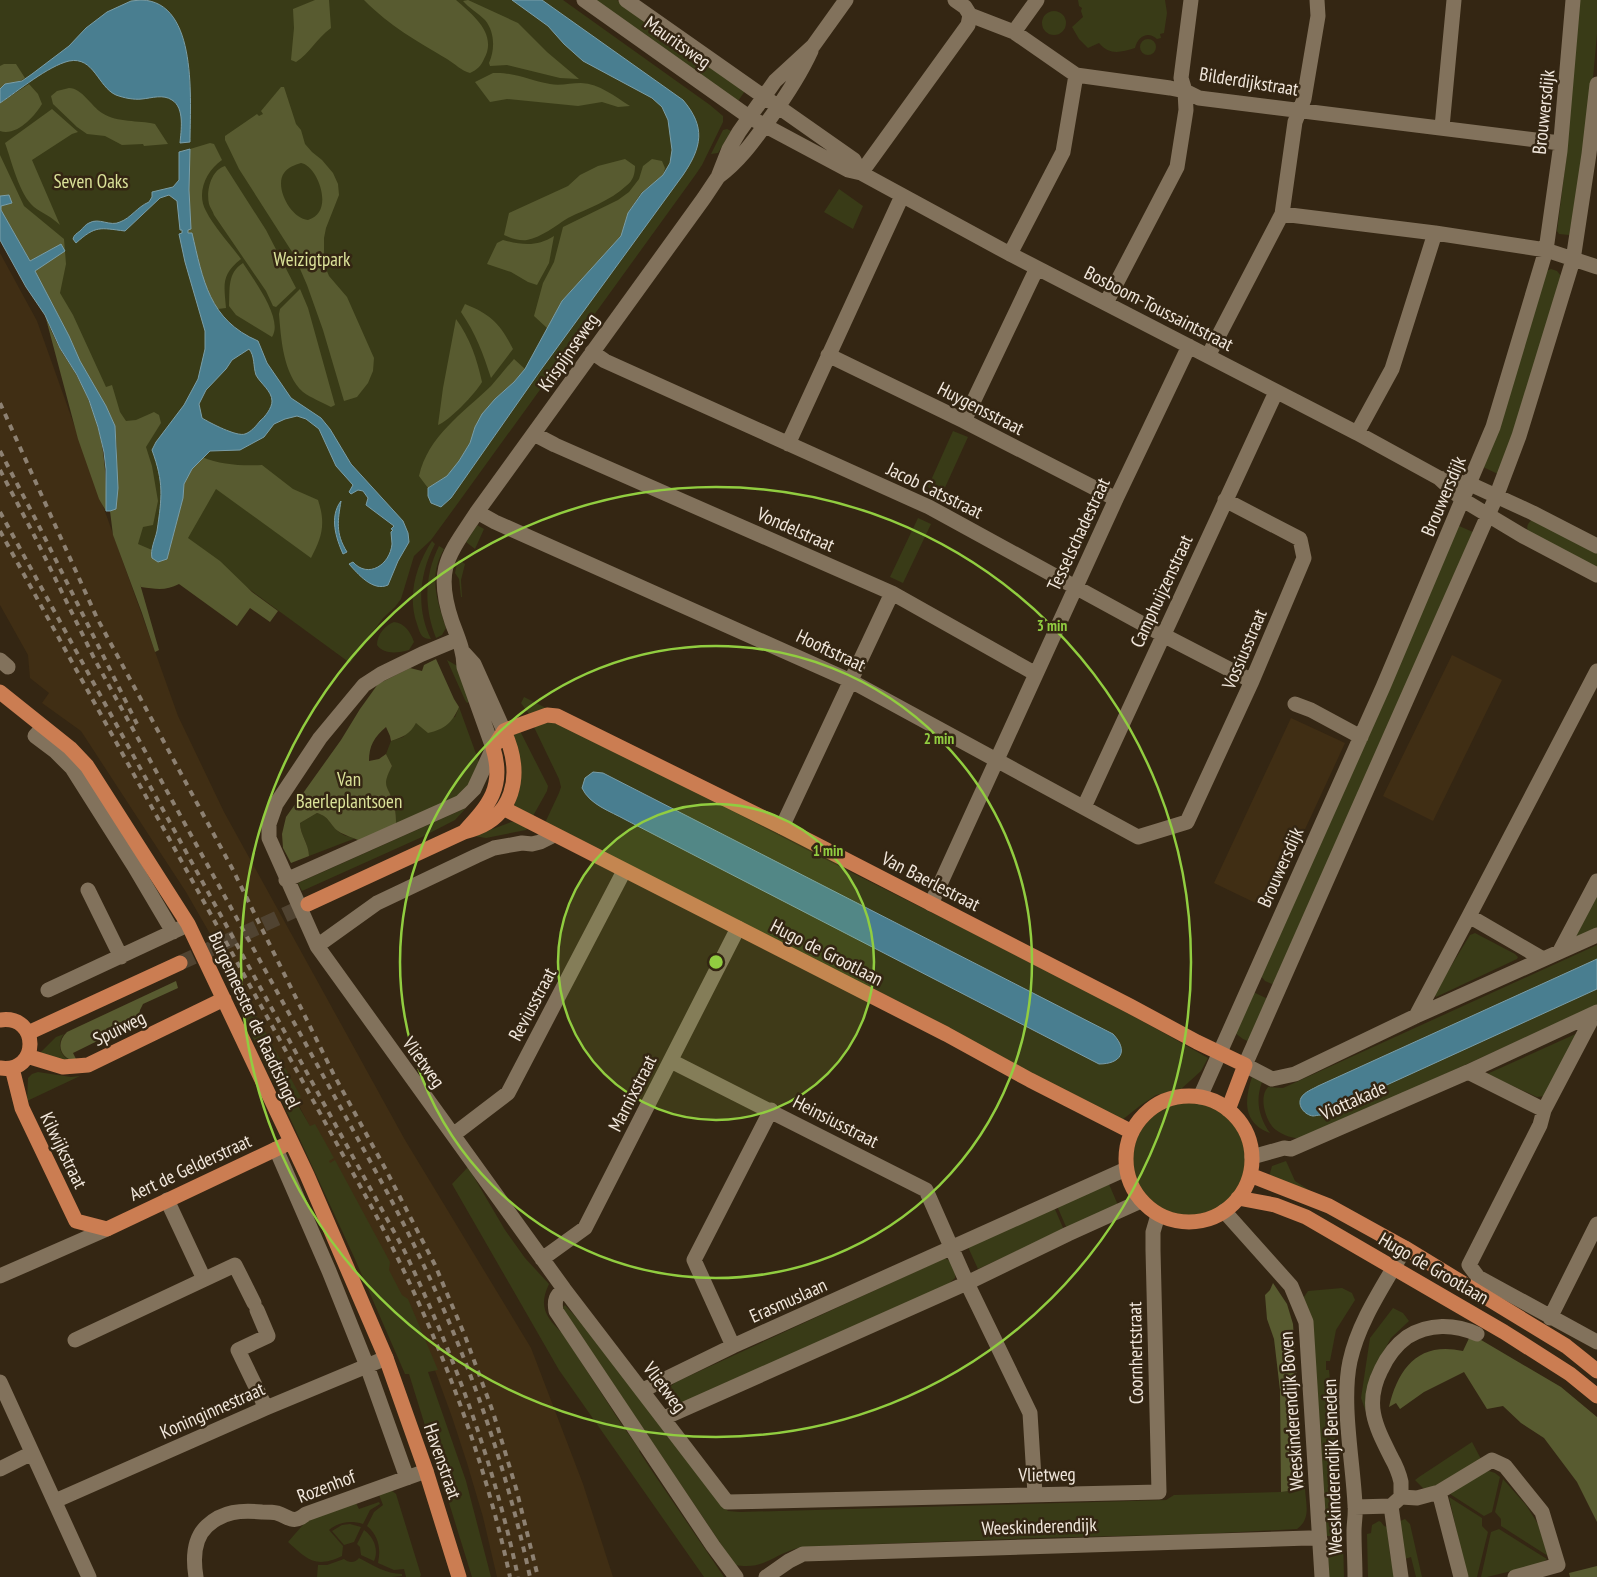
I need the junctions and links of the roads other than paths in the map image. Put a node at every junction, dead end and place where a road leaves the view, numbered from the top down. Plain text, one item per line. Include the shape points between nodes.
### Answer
1 (584, 0) edge
2 (626, 0) edge
3 (846, 0) edge
4 (955, 0) edge
5 (1037, 0) edge
6 (1191, 0) edge
7 (1317, 0) edge
8 (1454, 0) edge
9 (1573, 0) edge
10 (970, 15) junction
11 (1014, 32) junction
12 (813, 46) junction
13 (1076, 75) junction
14 (1597, 84) edge
15 (1185, 91) junction
16 (764, 96) junction
17 (778, 107) junction
18 (1300, 110) junction
19 (749, 117) junction
20 (764, 126) junction
21 (1442, 127) junction
22 (1560, 143) junction
23 (861, 173) junction
24 (718, 178) junction
25 (902, 196) junction
26 (1282, 214) junction
27 (1434, 233) junction
28 (1546, 250) junction
29 (1010, 254) junction
30 (1573, 260) junction
31 (1597, 267) edge
32 (1037, 268) junction
33 (1106, 303) junction
34 (1189, 346) junction
35 (592, 352) junction
36 (828, 355) junction
37 (1208, 356) junction
38 (1276, 392) junction
39 (964, 421) junction
40 (1357, 433) junction
41 (534, 434) junction
42 (788, 444) junction
43 (1438, 478) junction
44 (1470, 484) junction
45 (1496, 496) junction
46 (1116, 499) junction
47 (1225, 500) junction
48 (1463, 500) junction
49 (477, 512) junction
50 (1488, 514) junction
51 (1597, 546) edge
52 (1597, 576) edge
53 (1075, 587) junction
54 (892, 593) junction
55 (1163, 635) junction
56 (458, 639) junction
57 (464, 653) junction
58 (1597, 671) edge
59 (1036, 674) junction
60 (851, 681) junction
61 (1252, 681) junction
62 (1, 694) edge
63 (1295, 704) dead end
64 (39, 731) junction
65 (504, 732) junction
66 (1361, 736) junction
67 (493, 748) junction
68 (996, 761) junction
69 (1084, 807) junction
70 (503, 808) junction
71 (782, 827) junction
72 (1159, 830) joint
73 (464, 832) junction
74 (554, 835) junction
75 (624, 871) junction
76 (286, 880) junction
77 (1597, 881) edge
78 (88, 890) dead end
79 (308, 904) tunnel mouth
80 (931, 904) junction
81 (1469, 916) junction
82 (188, 924) junction
83 (738, 928) junction
84 (173, 932) junction
85 (1597, 935) edge
86 (317, 946) junction
87 (1560, 952) junction
88 (121, 957) junction
89 (1543, 959) junction
90 (180, 963) tunnel mouth
91 (1252, 979) junction
92 (48, 990) dead end
93 (1278, 990) junction
94 (224, 999) junction
95 (1596, 1012) edge
96 (1416, 1016) junction
97 (0, 1020) edge
98 (28, 1033) junction
99 (1220, 1054) junction
100 (27, 1056) junction
101 (671, 1061) junction
102 (1245, 1065) junction
103 (6, 1068) edge
104 (1468, 1072) junction
105 (1200, 1097) junction
106 (771, 1110) junction
107 (1228, 1110) junction
108 (1544, 1110) junction
109 (1132, 1132) junction
110 (453, 1135) junction
111 (291, 1142) junction
112 (276, 1149) junction
113 (1252, 1157) junction
114 (1126, 1169) junction
115 (1250, 1175) junction
116 (1238, 1198) junction
117 (166, 1200) junction
118 (1142, 1201) junction
119 (1224, 1212) junction
120 (1158, 1215) junction
121 (76, 1220) junction
122 (1597, 1224) edge
123 (107, 1229) junction
124 (68, 1246) junction
125 (952, 1248) junction
126 (1405, 1248) junction
127 (542, 1259) junction
128 (1394, 1267) junction
129 (0, 1276) edge
130 (204, 1279) junction
131 (967, 1283) junction
132 (564, 1289) junction
133 (1550, 1318) junction
134 (1477, 1334) dead end
135 (75, 1340) dead end
136 (1597, 1342) edge
137 (733, 1346) junction
138 (1566, 1346) junction
139 (386, 1358) junction
140 (1597, 1359) edge
141 (363, 1368) junction
142 (1597, 1372) edge
143 (0, 1382) edge
144 (643, 1390) junction
145 (1597, 1396) edge
146 (266, 1408) junction
147 (664, 1418) junction
148 (32, 1453) junction
149 (0, 1469) edge
150 (426, 1471) junction
151 (407, 1478) junction
152 (1159, 1492) joint
153 (1439, 1492) junction
154 (1034, 1494) junction
155 (55, 1501) junction
156 (1396, 1501) junction
157 (1355, 1507) junction
158 (1320, 1539) junction
159 (90, 1577) edge
160 (196, 1577) edge
161 (459, 1577) edge
162 (736, 1577) edge
163 (766, 1577) edge
164 (1322, 1577) edge
165 (1355, 1577) edge
166 (1401, 1577) edge
167 (1461, 1577) edge
168 (1514, 1577) edge

1 - 19 street, Mauritsweg
2 - 16 street, Mauritsweg
3 - 12 street, Krispijnseweg
4 - 10 street, Bilderdijkstraat
5 - 11 street
6 - 15 street via 1181,78
7 - 18 street via 1318,16
8 - 21 street
9 - 22 street, Brouwersdijk
10 - 11 street, Bilderdijkstraat
10 - 23 street via 968,25
11 - 13 street, Bilderdijkstraat
12 - 16 street, Krispijnseweg via 778,77
12 - 17 street, Krispijnseweg via 804,68
13 - 15 street, Bilderdijkstraat
13 - 29 street via 1063,152
14 - 30 street
15 - 18 street, Bilderdijkstraat via 1199,98
15 - 33 street via 1186,110 1177,167
16 - 17 street, Bosboom-Toussaintstraat
16 - 19 street, Krispijnseweg
17 - 20 street, Krispijnseweg
17 - 23 street, Bosboom-Toussaintstraat via 854,160
18 - 21 street, Bilderdijkstraat
18 - 26 street via 1295,122
19 - 20 street, Bosboom-Toussaintstraat
19 - 24 street, Krispijnseweg via 729,149
20 - 23 street, Bosboom-Toussaintstraat via 848,170
20 - 24 street, Krispijnseweg via 738,161
21 - 22 street, Bilderdijkstraat
22 - 28 street, Brouwersdijk
23 - 25 street, Bosboom-Toussaintstraat
24 - 35 street, Krispijnseweg
25 - 29 street, Bosboom-Toussaintstraat
25 - 36 street
26 - 27 street
26 - 37 street
27 - 28 street
27 - 40 street via 1392,369
28 - 30 street
28 - 44 street, Brouwersdijk via 1493,427
29 - 32 street, Bosboom-Toussaintstraat
30 - 31 street
30 - 45 street via 1519,436
32 - 33 street, Bosboom-Toussaintstraat
32 - 39 street
33 - 34 street, Bosboom-Toussaintstraat
34 - 37 street, Bosboom-Toussaintstraat
34 - 46 street, Tesselschadestraat
35 - 41 street, Krispijnseweg
35 - 42 street, Jacob Catsstraat via 604,361
36 - 39 street, Huygensstraat
36 - 42 street
37 - 38 street, Bosboom-Toussaintstraat
38 - 40 street, Bosboom-Toussaintstraat
38 - 47 street, Camphuijzenstraat
39 - 46 street, Huygensstraat
40 - 43 street, Bosboom-Toussaintstraat
41 - 49 street, Krispijnseweg
41 - 54 street, Vondelstraat
42 - 53 street, Jacob Catsstraat via 929,507
43 - 44 street, Bosboom-Toussaintstraat
43 - 48 street, Bosboom-Toussaintstraat
44 - 45 street, Bosboom-Toussaintstraat
44 - 48 street, Brouwersdijk
45 - 50 street
45 - 51 street, Bosboom-Toussaintstraat
46 - 53 street, Tesselschadestraat
47 - 55 street, Camphuijzenstraat
47 - 61 street, Vossiusstraat via 1300,539 1304,558
48 - 50 street, Bosboom-Toussaintstraat
48 - 66 street, Brouwersdijk
49 - 56 street, Krispijnseweg via 445,565 443,585
49 - 60 street, Hooftstraat
50 - 52 street, Bosboom-Toussaintstraat
50 - 93 street
53 - 55 street, Jacob Catsstraat
53 - 59 street, Tesselschadestraat
54 - 59 street, Vondelstraat
54 - 60 street
55 - 61 street, Jacob Catsstraat
55 - 69 street, Camphuijzenstraat
56 - 57 street
56 - 76 street via 386,671 364,685 320,738 276,804 269,824 269,838
57 - 65 street via 474,664
57 - 67 street via 464,667
58 - 81 street
59 - 68 street, Tesselschadestraat
60 - 68 street, Hooftstraat
60 - 71 street
61 - 72 street, Vossiusstraat via 1187,822
62 - 64 main road, Burgemeester de Raadtsingel
63 - 66 street
64 - 82 main road, Burgemeester de Raadtsingel via 70,748 87,766
64 - 84 street, Burgemeester de Raadtsingel via 72,768
65 - 67 main road
65 - 70 main road via 515,770 512,792
65 - 71 main road, Van Baerlestraat via 547,715 557,716
66 - 91 street, Brouwersdijk
67 - 73 main road via 498,770 496,787 488,805
67 - 76 street via 474,789 461,802
68 - 69 street, Hooftstraat
68 - 80 street, Tesselschadestraat
69 - 72 street, Hooftstraat via 1138,836
70 - 73 main road via 483,826
70 - 74 main road, Hugo de Grootlaan
71 - 80 main road, Van Baerlestraat
73 - 79 main road
74 - 75 main road, Hugo de Grootlaan
74 - 86 street via 536,843 494,848 378,903
75 - 83 main road, Hugo de Grootlaan
75 - 110 street, Reviusstraat via 508,1093
76 - 86 street
77 - 87 street
78 - 88 street
80 - 99 main road, Van Baerlestraat
81 - 89 street
81 - 96 street
82 - 84 street
82 - 94 main road, Burgemeester de Raadtsingel
83 - 101 street, Marnixstraat
83 - 109 main road, Hugo de Grootlaan
84 - 88 street
85 - 87 street
86 - 110 street, Vlietweg
87 - 89 street
88 - 92 street
89 - 96 street
90 - 98 main road, Spuiweg
91 - 93 street
91 - 99 street, Brouwersdijk
93 - 102 street
94 - 100 main road, Spuiweg via 88,1065 63,1067
94 - 111 main road, Burgemeester de Raadtsingel
95 - 104 street, Viottakade
95 - 108 street, Viottakade
96 - 102 street via 1295,1074 1272,1079
97 - 98 main road via 15,1021
98 - 100 main road via 31,1043
99 - 102 main road, Van Baerlestraat
99 - 105 street, Brouwersdijk
100 - 103 main road via 23,1062
101 - 106 street, Heinsiusstraat
101 - 127 street, Marnixstraat via 585,1228
102 - 107 main road
103 - 121 main road, Kilwijkstraat
104 - 108 street
104 - 113 street, Viottakade via 1291,1150 1284,1148
105 - 107 main road
105 - 109 main road via 1180,1097 1158,1104 1145,1113
106 - 125 street, Heinsiusstraat via 926,1190
106 - 137 street via 694,1260
107 - 113 main road via 1246,1132
108 - 133 street, Viottakade via 1540,1125 1469,1265 1478,1276
109 - 114 main road via 1126,1151
110 - 127 street, Vlietweg
111 - 112 main road, Aert de Gelderstraat
111 - 139 main road, Burgemeester de Raadtsingel
112 - 117 main road, Aert de Gelderstraat
112 - 141 street via 329,1271
113 - 115 main road
114 - 118 main road via 1130,1183
114 - 125 street, Erasmuslaan
115 - 116 main road
115 - 126 main road, Hugo de Grootlaan via 1330,1206
116 - 119 main road
116 - 128 main road, Hugo de Grootlaan via 1275,1205 1306,1217
117 - 123 main road, Aert de Gelderstraat
117 - 130 street
118 - 120 main road
118 - 131 street
119 - 120 main road via 1196,1222 1180,1222
119 - 158 street, Weeskinderendijk Boven via 1291,1286 1306,1322
120 - 152 street, Coornhertstraat via 1153,1232 1153,1250
121 - 123 main road
121 - 124 street via 76,1234
122 - 133 street
123 - 124 street, Aert de Gelderstraat
124 - 129 street, Aert de Gelderstraat
125 - 131 street
125 - 137 street, Erasmuslaan
126 - 128 street, Weeskinderendijk Beneden
126 - 138 main road, Hugo de Grootlaan
127 - 132 street, Vlietweg
128 - 145 main road, Hugo de Grootlaan via 1504,1332 1570,1374
128 - 157 street, Weeskinderendijk Beneden via 1362,1325 1350,1360 1348,1396
130 - 135 street
130 - 146 street via 235,1265 255,1306 268,1336 238,1350
131 - 147 street
131 - 154 street via 1030,1413
132 - 144 street, Vlietweg
132 - 162 street via 554,1302 556,1311
133 - 136 street
134 - 156 street via 1452,1326 1420,1331 1395,1347 1377,1377 1372,1396 1374,1420 1401,1482
137 - 144 street, Erasmuslaan
138 - 140 main road
138 - 142 main road, Hugo de Grootlaan
139 - 141 street, Koninginnestraat
139 - 150 main road, Havenstraat
141 - 146 street, Koninginnestraat
141 - 151 street
143 - 148 street
144 - 147 street, Vlietweg
146 - 155 street, Koninginnestraat
147 - 154 street, Vlietweg via 727,1502
148 - 149 street
148 - 155 street
150 - 151 street, Rozenhof
150 - 161 main road, Havenstraat
151 - 160 street, Rozenhof via 300,1518 254,1511 223,1515 203,1530 194,1552
152 - 154 street, Vlietweg
153 - 156 street
153 - 167 street
153 - 168 street via 1492,1460 1504,1466 1542,1512 1558,1565
155 - 159 street
156 - 157 street
156 - 166 street
157 - 165 street, Weeskinderendijk Beneden
158 - 163 street, Weeskinderendijk via 803,1554
158 - 164 street, Weeskinderendijk Boven

